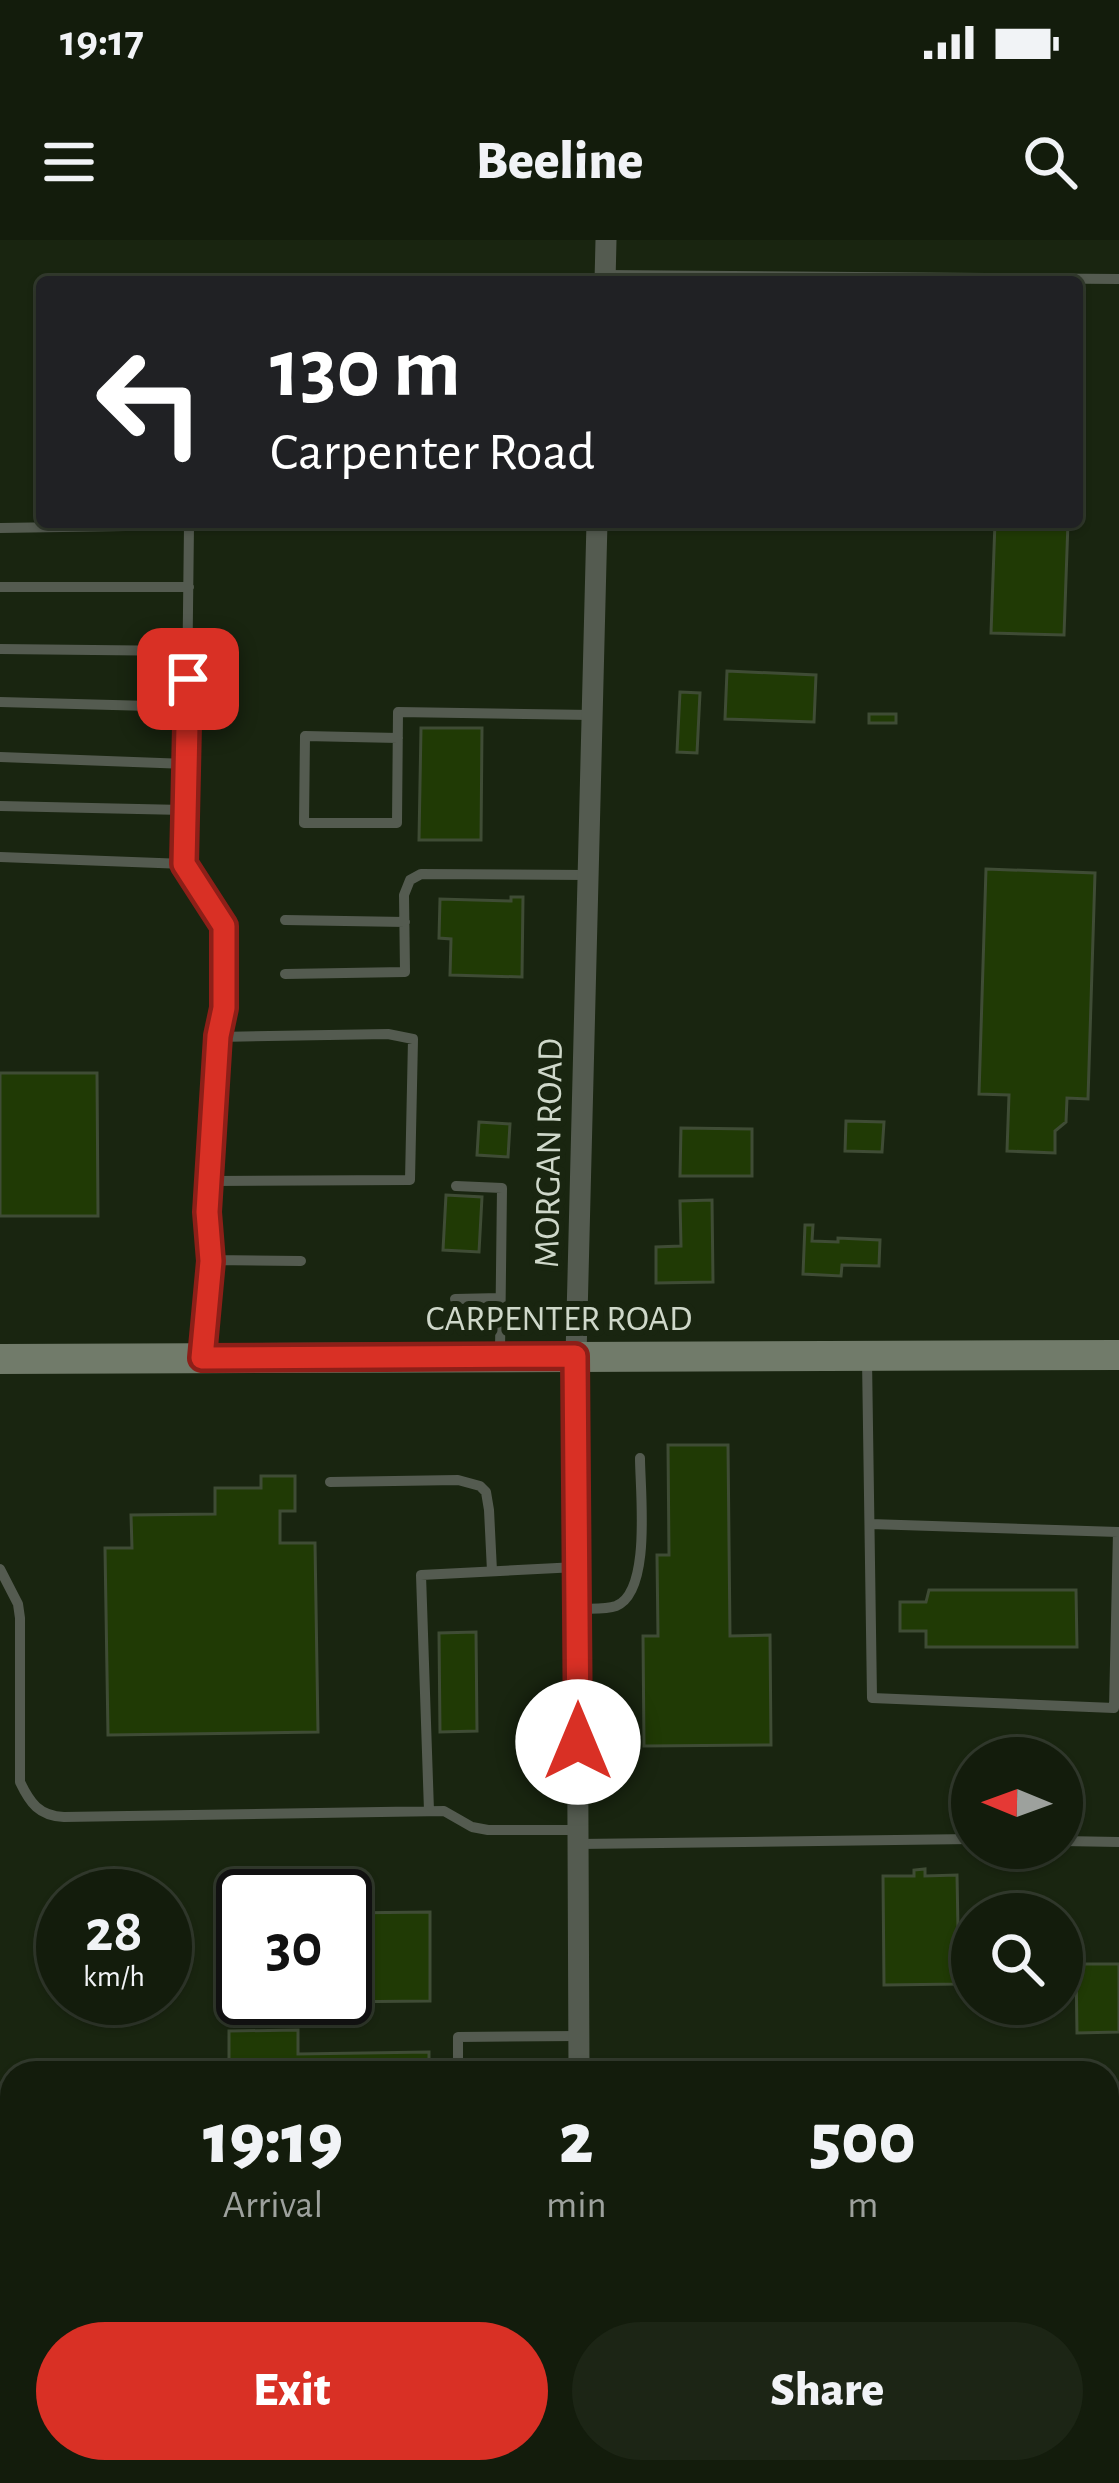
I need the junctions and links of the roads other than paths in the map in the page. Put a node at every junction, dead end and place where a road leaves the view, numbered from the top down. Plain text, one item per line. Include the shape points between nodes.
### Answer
1 (606, 240) edge
2 (605, 276) edge
3 (1083, 279) edge
4 (1119, 279) edge
5 (36, 527) edge
6 (0, 528) edge
7 (189, 528) edge
8 (597, 528) edge
9 (0, 586) edge
10 (189, 587) junction
11 (0, 649) edge
12 (187, 651) junction
13 (0, 701) edge
14 (188, 707) junction
15 (592, 715) junction
16 (398, 737) junction
17 (0, 757) edge
18 (187, 764) junction
19 (0, 806) edge
20 (184, 810) junction
21 (0, 857) edge
22 (184, 864) junction
23 (588, 874) junction
24 (285, 920) dead end
25 (405, 922) junction
26 (285, 974) dead end
27 (218, 1036) junction
28 (211, 1181) junction
29 (456, 1186) dead end
30 (211, 1261) junction
31 (301, 1261) dead end
32 (500, 1298) junction
33 (455, 1299) dead end
34 (867, 1355) junction
35 (1119, 1355) edge
36 (500, 1356) junction
37 (575, 1356) junction
38 (202, 1358) junction
39 (0, 1359) edge
40 (640, 1458) dead end
41 (330, 1482) dead end
42 (870, 1524) junction
43 (577, 1568) junction
44 (0, 1569) edge
45 (492, 1571) junction
46 (577, 1609) junction
47 (429, 1811) junction
48 (578, 1837) junction
49 (951, 1839) edge
50 (1083, 1841) edge
51 (1119, 1842) edge
52 (578, 2036) junction
53 (458, 2061) edge
54 (578, 2061) edge

1 - 2 street
3 - 4 lane
5 - 6 lane
7 - 10 lane
8 - 15 street, MORGAN ROAD
9 - 10 lane
10 - 12 lane
11 - 12 lane
12 - 14 lane
13 - 14 lane
14 - 18 lane
15 - 16 lane via 398,712
15 - 23 street, MORGAN ROAD
16 - 16 lane via 397,824 304,823 305,736
17 - 18 lane
18 - 20 lane
19 - 20 lane
20 - 22 lane
21 - 22 lane
22 - 27 lane via 224,926
23 - 25 lane via 421,874 404,895
23 - 37 street, MORGAN ROAD
24 - 25 lane
25 - 26 lane via 406,972
27 - 28 lane
27 - 28 lane via 413,1040 410,1180
28 - 30 lane
29 - 32 lane via 502,1188
30 - 31 lane
30 - 38 lane
32 - 33 lane
32 - 36 lane
34 - 35 main road, CARPENTER ROAD
34 - 37 main road, CARPENTER ROAD
34 - 42 lane
36 - 37 main road, CARPENTER ROAD
36 - 38 main road, CARPENTER ROAD
37 - 43 street, MORGAN ROAD
38 - 39 main road, CARPENTER ROAD
40 - 46 lane via 640,1572 622,1603
41 - 45 lane via 480,1486
42 - 42 lane via 872,1698 1114,1708 1118,1532
43 - 45 lane
43 - 46 street, MORGAN ROAD
44 - 47 lane via 20,1618 20,1783 40,1812
45 - 47 lane via 421,1575
46 - 48 street, MORGAN ROAD
47 - 48 lane via 488,1830
48 - 49 lane
48 - 52 street, MORGAN ROAD
50 - 51 lane
52 - 53 lane via 458,2037
52 - 54 street, MORGAN ROAD

